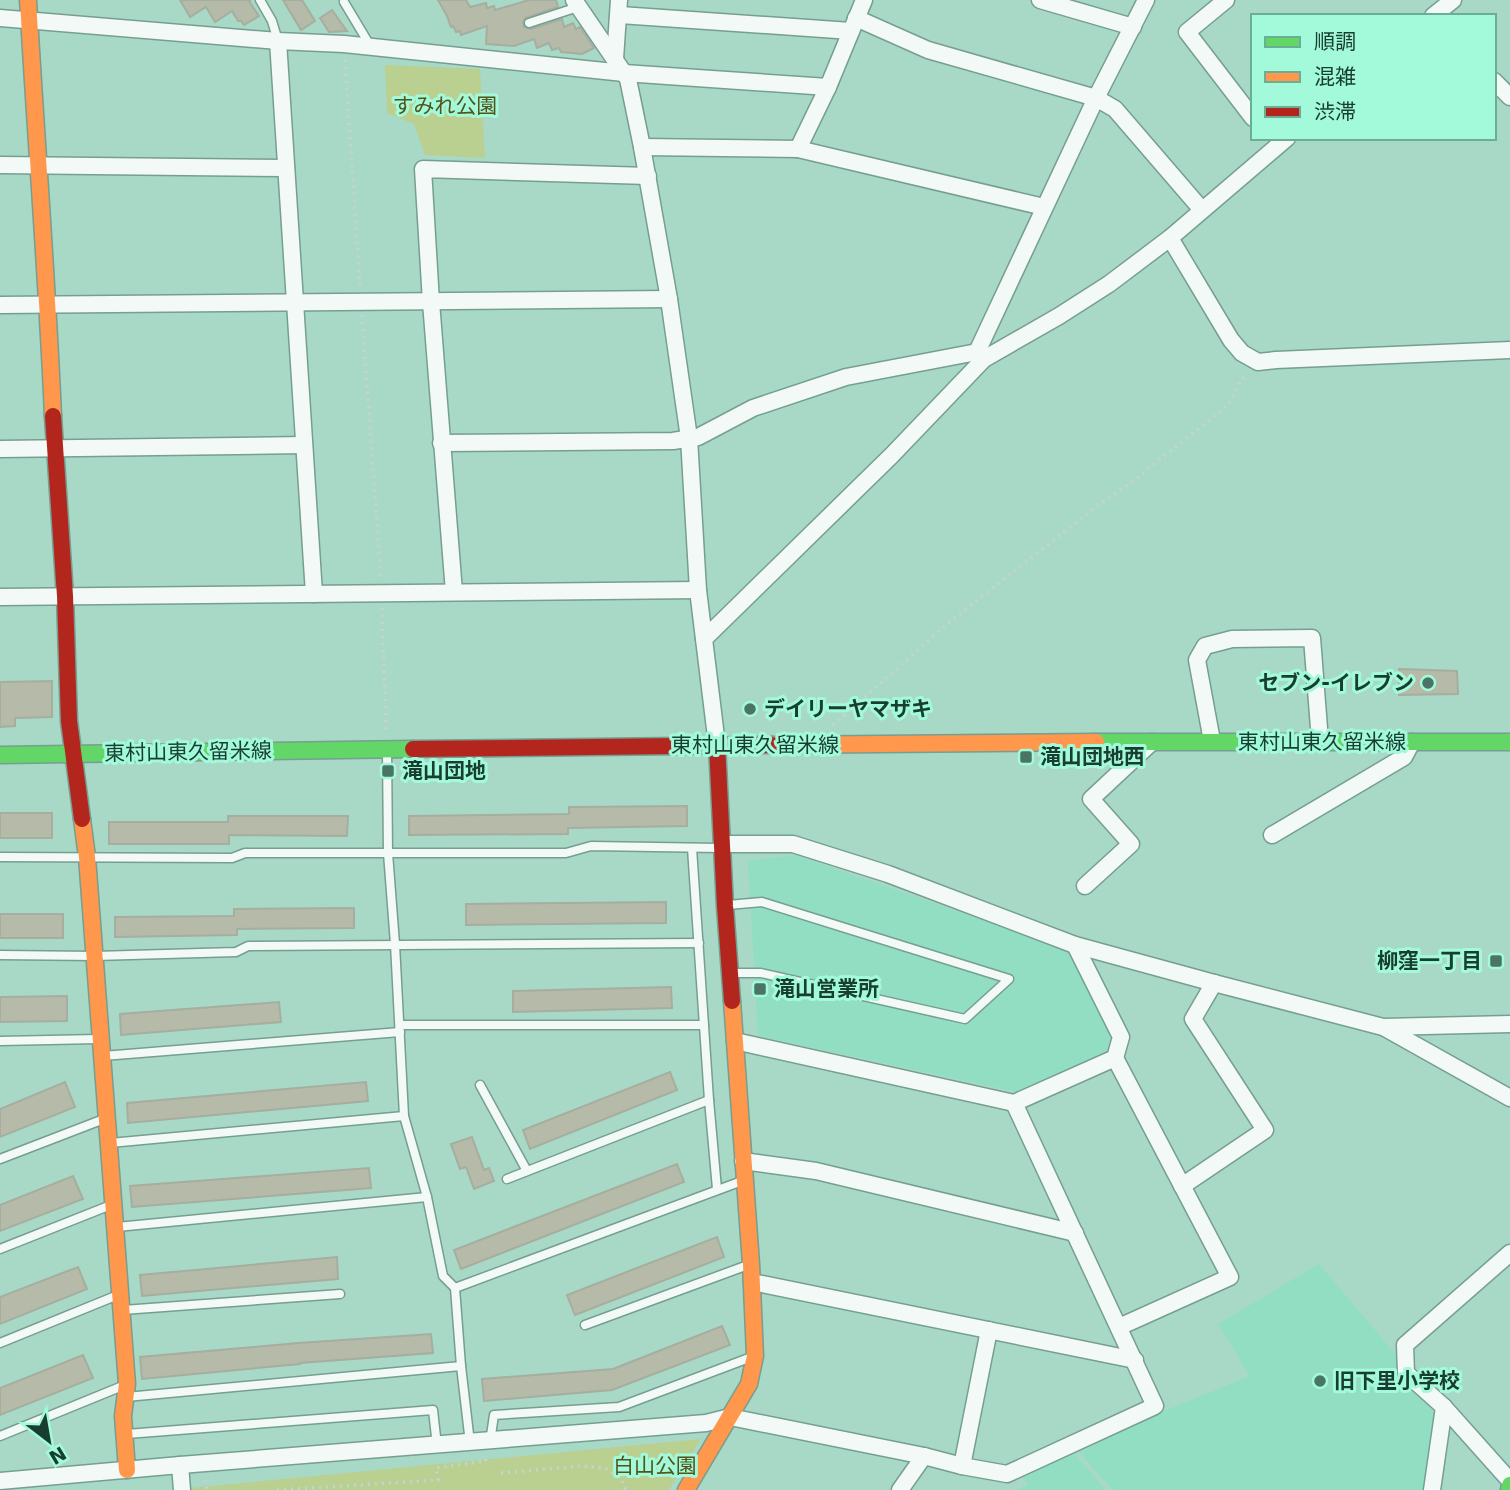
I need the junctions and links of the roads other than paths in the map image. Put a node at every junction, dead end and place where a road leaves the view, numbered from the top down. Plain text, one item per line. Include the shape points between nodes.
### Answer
1 (28, 0) edge
2 (260, 0) edge
3 (864, 0) edge
4 (1040, 0) edge
5 (1146, 0) edge
6 (1226, 0) edge
7 (344, 2) edge
8 (576, 3) edge
9 (1454, 4) edge
10 (619, 7) edge
11 (1436, 14) edge
12 (0, 18) edge
13 (29, 19) junction
14 (529, 23) dead end
15 (854, 24) junction
16 (1132, 27) junction
17 (278, 41) junction
18 (371, 47) junction
19 (619, 66) junction
20 (1496, 83) edge
21 (828, 87) junction
22 (1510, 97) edge
23 (1096, 98) junction
24 (1251, 115) edge
25 (1277, 141) edge
26 (642, 147) junction
27 (798, 149) junction
28 (0, 165) edge
29 (37, 166) junction
30 (286, 167) junction
31 (648, 176) junction
32 (1044, 207) junction
33 (1202, 210) junction
34 (1170, 237) junction
35 (669, 299) junction
36 (430, 302) junction
37 (294, 303) junction
38 (0, 305) edge
39 (48, 305) junction
40 (1510, 351) edge
41 (981, 356) junction
42 (689, 439) junction
43 (441, 443) junction
44 (304, 445) junction
45 (0, 449) edge
46 (55, 449) junction
47 (698, 590) junction
48 (454, 592) junction
49 (314, 594) junction
50 (65, 596) junction
51 (0, 597) edge
52 (704, 639) junction
53 (1212, 741) junction
54 (1320, 741) junction
55 (1152, 742) junction
56 (1412, 742) junction
57 (1510, 742) edge
58 (717, 745) junction
59 (387, 750) junction
60 (73, 754) junction
61 (0, 755) edge
62 (1272, 835) dead end
63 (723, 846) junction
64 (692, 848) junction
65 (388, 853) junction
66 (0, 857) edge
67 (87, 857) junction
68 (1085, 886) dead end
69 (725, 906) junction
70 (699, 943) junction
71 (395, 944) junction
72 (1075, 945) junction
73 (0, 955) edge
74 (95, 956) junction
75 (730, 973) junction
76 (1214, 983) junction
77 (1510, 1024) edge
78 (704, 1025) junction
79 (1383, 1027) junction
80 (400, 1028) junction
81 (101, 1039) junction
82 (0, 1041) edge
83 (734, 1041) junction
84 (102, 1056) junction
85 (1115, 1058) junction
86 (480, 1084) dead end
87 (1510, 1098) edge
88 (709, 1100) junction
89 (1014, 1103) junction
90 (404, 1116) junction
91 (107, 1117) junction
92 (109, 1144) junction
93 (0, 1159) edge
94 (743, 1161) junction
95 (527, 1171) junction
96 (507, 1179) dead end
97 (744, 1180) junction
98 (1182, 1186) junction
99 (717, 1189) junction
100 (427, 1197) junction
101 (114, 1205) junction
102 (116, 1227) junction
103 (1075, 1233) junction
104 (0, 1249) edge
105 (1510, 1253) edge
106 (751, 1264) junction
107 (752, 1282) junction
108 (455, 1288) junction
109 (340, 1294) dead end
110 (121, 1302) junction
111 (585, 1325) dead end
112 (1119, 1326) junction
113 (989, 1330) junction
114 (0, 1343) edge
115 (755, 1356) junction
116 (1135, 1360) junction
117 (461, 1366) junction
118 (126, 1390) junction
119 (1444, 1407) junction
120 (730, 1417) junction
121 (124, 1434) junction
122 (0, 1436) edge
123 (481, 1442) junction
124 (436, 1446) junction
125 (924, 1456) junction
126 (180, 1465) junction
127 (962, 1466) junction
128 (127, 1471) junction
129 (0, 1481) edge
130 (1510, 1485) edge
131 (182, 1490) edge
132 (686, 1490) edge
133 (900, 1490) edge
134 (1432, 1490) edge

1 - 13 street
2 - 17 lane
3 - 15 street
4 - 16 street
5 - 16 street
6 - 24 street via 1187,32
7 - 18 lane
8 - 14 lane
8 - 19 street
9 - 11 street
10 - 15 street
10 - 19 street
12 - 13 street
13 - 17 street
13 - 29 street
15 - 21 street
15 - 23 street
16 - 23 street
17 - 18 street
17 - 30 street
18 - 19 street
19 - 21 street
19 - 26 street via 628,79
20 - 22 street
21 - 27 street
23 - 32 street
23 - 33 street via 1115,109
25 - 33 street
26 - 27 street
26 - 31 street
27 - 32 street
28 - 29 street
29 - 30 street
29 - 39 street
30 - 37 street
31 - 35 street
31 - 36 street via 423,169
32 - 41 street
33 - 34 street
34 - 40 street via 1231,340 1258,362
34 - 41 street via 1110,284
35 - 36 street
35 - 42 street
36 - 37 street
36 - 43 street
37 - 39 street
37 - 44 street
38 - 39 street
39 - 46 street
41 - 42 street via 846,377 753,408
41 - 52 street via 892,455
42 - 43 street
42 - 47 street
43 - 48 street
44 - 46 street
44 - 49 street
45 - 46 street
46 - 50 street
47 - 48 street
47 - 52 street
48 - 49 street
49 - 50 street
50 - 51 street
50 - 60 street
52 - 58 street
53 - 54 street, 東村山東久留米線
53 - 54 street via 1198,660 1205,646 1232,639 1312,638
53 - 55 street, 東村山東久留米線
54 - 56 street, 東村山東久留米線
55 - 58 street, 東村山東久留米線
55 - 68 street via 1091,799 1131,844
56 - 57 street, 東村山東久留米線
56 - 62 street via 1404,757
58 - 59 street, 東村山東久留米線
58 - 63 street
59 - 60 street, 東村山東久留米線
59 - 65 lane
60 - 61 street, 東村山東久留米線
60 - 67 street
63 - 64 lane
63 - 69 street
63 - 72 street via 793,844 888,874
64 - 65 lane via 591,846 566,853
64 - 70 lane
65 - 67 lane
65 - 71 lane
66 - 67 lane
67 - 74 street
69 - 75 street
69 - 75 lane via 762,901 1009,979 965,1019 761,973
70 - 71 lane
70 - 78 lane
71 - 74 lane via 248,946 236,952
71 - 80 lane
72 - 76 street
72 - 85 street via 1121,1037
73 - 74 lane
74 - 81 street
75 - 83 street
76 - 79 street
76 - 98 street via 1193,1019 1265,1130
77 - 79 street
78 - 80 lane
78 - 88 lane
79 - 87 street
80 - 84 lane
80 - 90 lane
81 - 82 lane
81 - 84 street
83 - 89 street
83 - 94 street
84 - 91 street
85 - 89 street
85 - 98 street
86 - 95 lane
88 - 95 lane
88 - 99 lane
89 - 103 street
90 - 92 lane
90 - 100 lane
91 - 92 street
91 - 93 lane
92 - 101 street
94 - 97 street
94 - 103 street via 816,1171
95 - 96 lane
97 - 99 lane
97 - 106 street
98 - 112 street via 1230,1277
99 - 108 lane
100 - 102 lane
100 - 108 lane via 443,1276
101 - 102 street
101 - 104 lane
102 - 110 street
103 - 112 street
105 - 119 street via 1405,1345 1406,1373
106 - 107 street
106 - 111 lane
107 - 113 street
107 - 115 street
108 - 117 lane
109 - 110 lane
110 - 114 lane
110 - 118 street
112 - 116 street
113 - 116 street
113 - 127 street
115 - 120 street via 749,1384
115 - 123 lane via 619,1407 494,1415
116 - 127 street via 1155,1406 1007,1474
117 - 118 lane
117 - 123 lane
118 - 121 street
118 - 122 lane
119 - 130 street
119 - 134 street
120 - 123 street via 706,1423
120 - 125 street
120 - 132 street
121 - 124 lane via 433,1410
121 - 128 street
123 - 124 street
124 - 126 street
125 - 127 street
125 - 133 street
126 - 128 street
126 - 131 street
128 - 129 street

